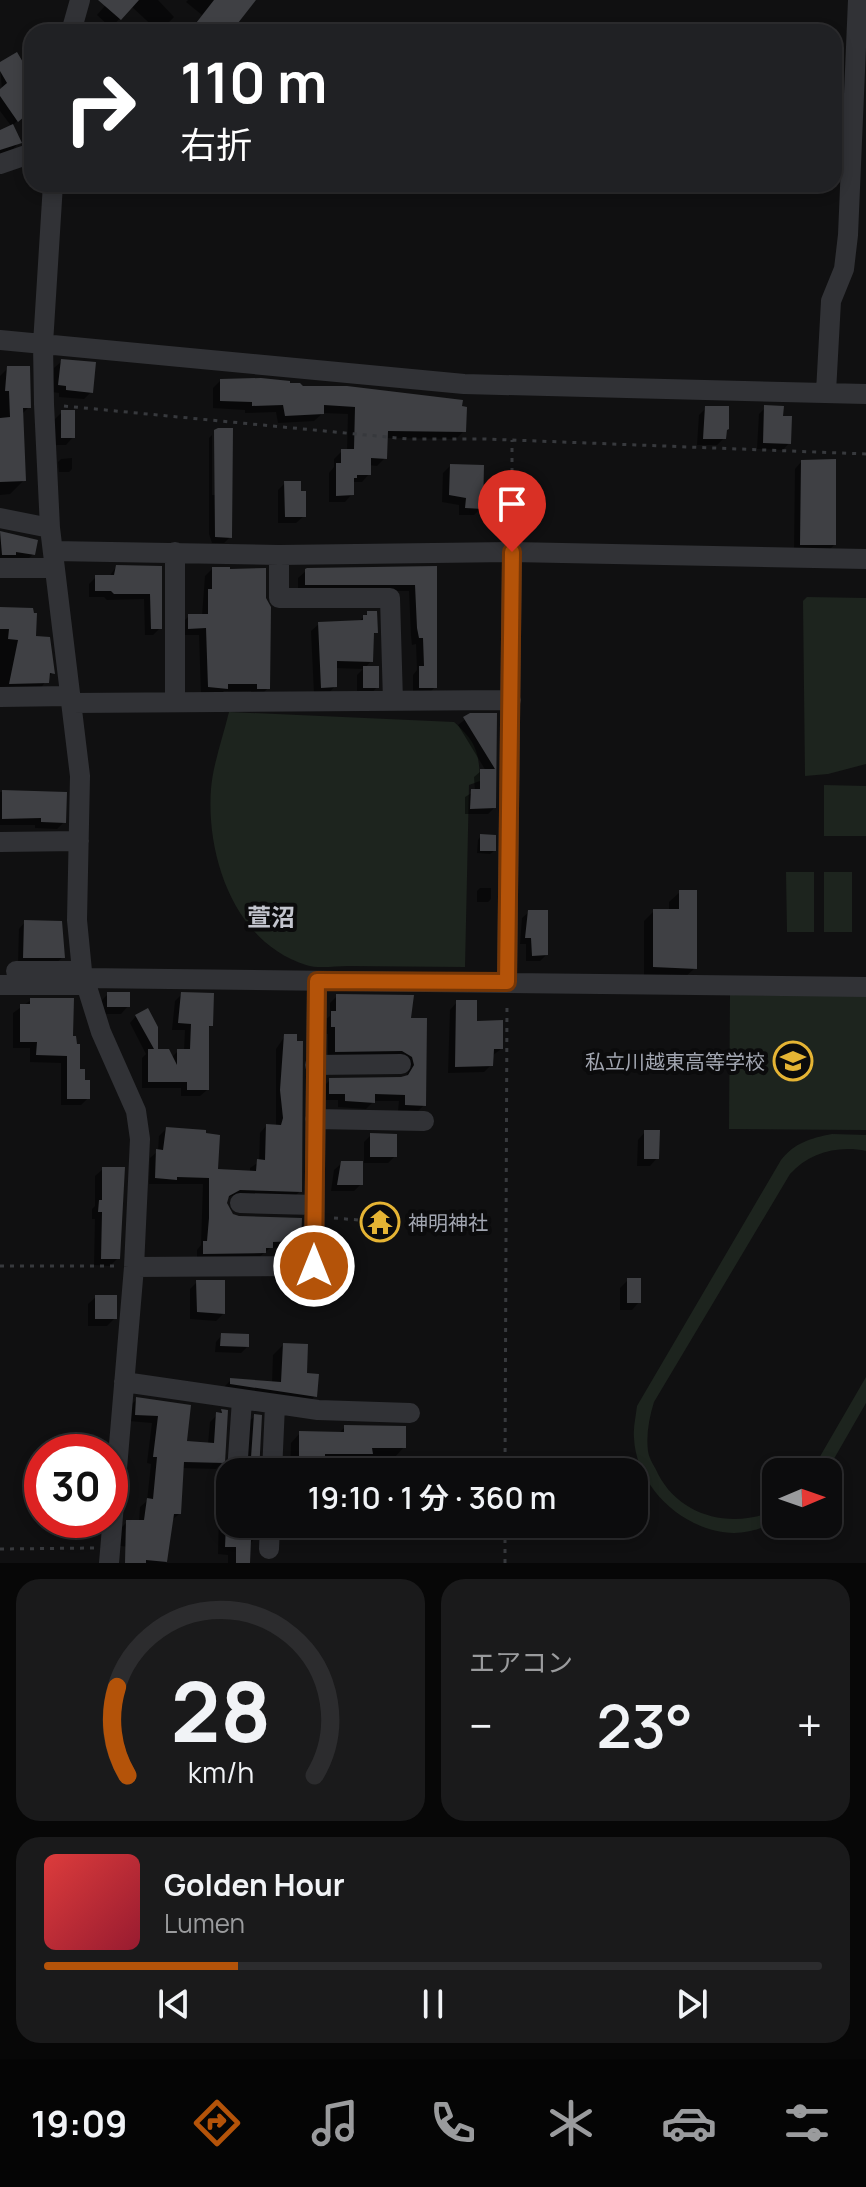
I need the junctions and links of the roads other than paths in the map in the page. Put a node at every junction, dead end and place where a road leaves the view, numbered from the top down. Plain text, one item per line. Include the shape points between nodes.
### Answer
1 (80, 0) edge
2 (858, 0) edge
3 (73, 24) edge
4 (24, 156) edge
5 (0, 164) edge
6 (52, 192) edge
7 (0, 340) edge
8 (43, 344) junction
9 (826, 392) junction
10 (866, 394) edge
11 (0, 518) edge
12 (50, 528) junction
13 (175, 552) junction
14 (512, 552) junction
15 (279, 555) junction
16 (54, 559) junction
17 (866, 559) edge
18 (0, 568) edge
19 (0, 697) edge
20 (71, 700) junction
21 (511, 700) junction
22 (393, 701) junction
23 (175, 702) junction
24 (79, 841) junction
25 (0, 842) edge
26 (0, 971) edge
27 (35, 978) junction
28 (84, 978) junction
29 (317, 981) junction
30 (507, 982) junction
31 (0, 985) edge
32 (866, 987) edge
33 (401, 1064) dead end
34 (315, 1065) junction
35 (315, 1119) junction
36 (424, 1121) dead end
37 (240, 1203) dead end
38 (314, 1211) junction
39 (134, 1267) junction
40 (124, 1382) junction
41 (242, 1400) junction
42 (275, 1405) junction
43 (410, 1413) dead end
44 (238, 1458) edge
45 (273, 1458) edge
46 (269, 1538) edge
47 (269, 1549) dead end
48 (109, 1556) edge

1 - 3 street
2 - 9 street via 848,235 844,269 831,301
4 - 5 street
6 - 8 street
7 - 8 street
8 - 9 street via 464,384
8 - 12 street
9 - 10 street
11 - 12 street
12 - 16 street
13 - 15 street
13 - 16 street
13 - 23 street
14 - 15 street
14 - 17 street
14 - 21 street
15 - 22 street via 279,598 390,598
16 - 18 street
16 - 20 street
19 - 20 street
20 - 23 street
20 - 24 street via 80,776
21 - 22 street
21 - 30 street
22 - 23 street
24 - 25 street
24 - 28 street via 77,920
26 - 27 street
27 - 28 street
27 - 31 street
28 - 29 street
28 - 39 street via 139,1126
29 - 30 street
29 - 34 street
30 - 32 street
33 - 34 street
34 - 35 street
35 - 36 street
35 - 38 street
37 - 38 street
38 - 39 street via 314,1266
39 - 40 street
40 - 41 street
40 - 48 street
41 - 42 street
41 - 44 street
42 - 43 street
42 - 45 street
46 - 47 street

